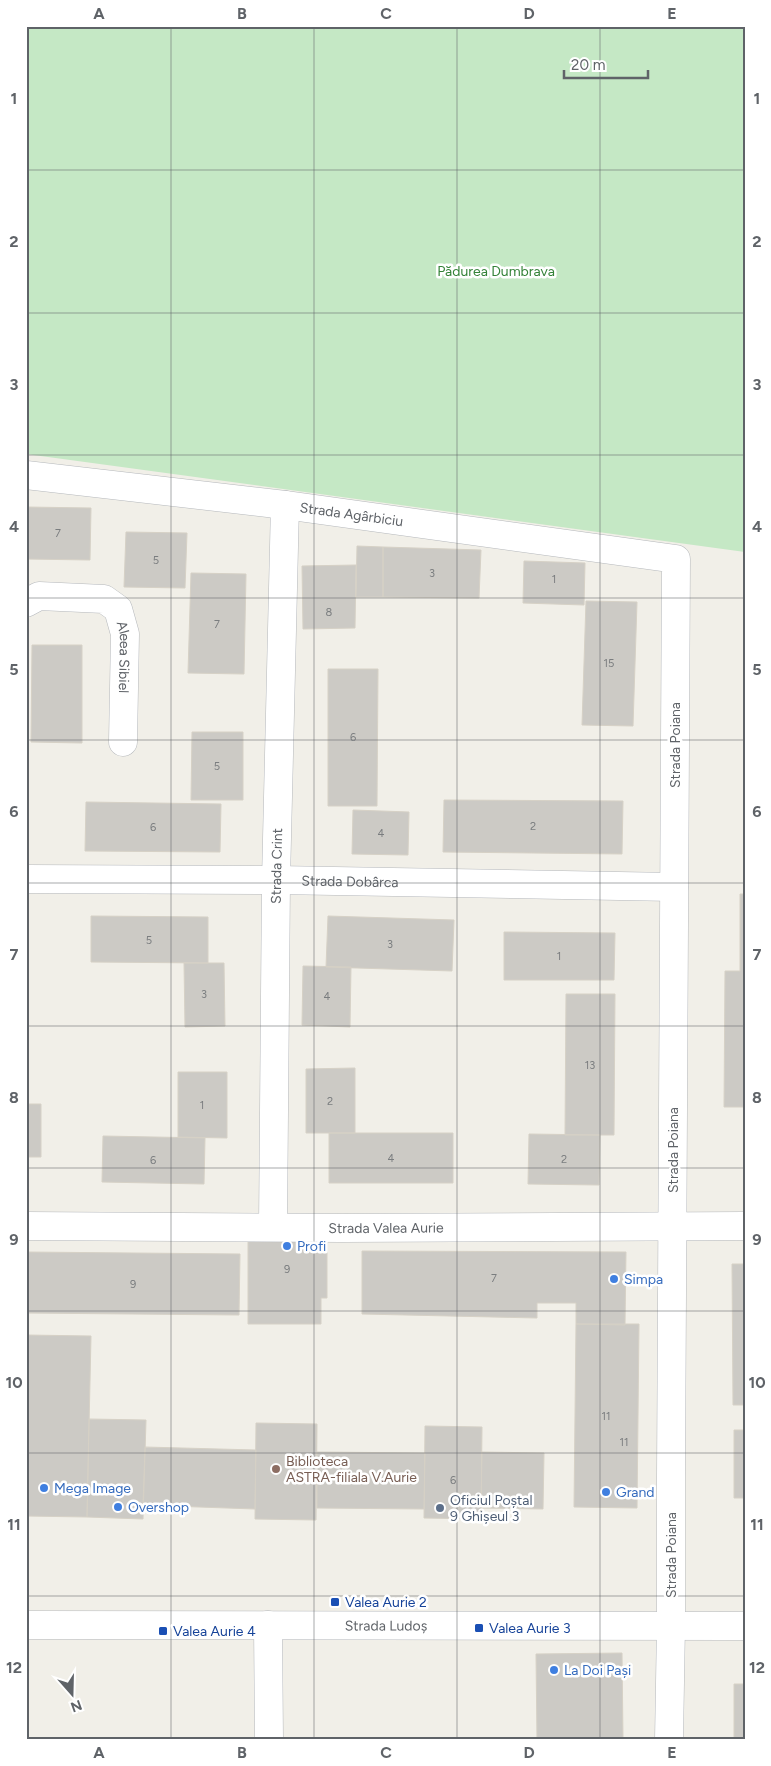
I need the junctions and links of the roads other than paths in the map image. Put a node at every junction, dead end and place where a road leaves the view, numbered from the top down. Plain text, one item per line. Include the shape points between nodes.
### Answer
1 (26, 475) edge
2 (285, 505) junction
3 (676, 559) joint
4 (26, 603) edge
5 (123, 742) dead end
6 (26, 879) edge
7 (276, 880) junction
8 (674, 887) junction
9 (26, 1226) edge
10 (745, 1226) edge
11 (672, 1227) junction
12 (274, 1228) junction
13 (26, 1625) edge
14 (268, 1625) junction
15 (671, 1625) junction
16 (745, 1626) edge
17 (269, 1740) edge
18 (669, 1740) edge

1 - 2 street, Strada Agârbiciu
2 - 3 street, Strada Agârbiciu
2 - 7 street, Strada Crint
3 - 8 street, Strada Poiana
4 - 5 street, Aleea Sibiel via 39,596 104,599 118,610 125,634
6 - 7 street, Strada Dobârca
7 - 8 street, Strada Dobârca
7 - 12 street, Strada Crint
8 - 11 street, Strada Poiana
9 - 12 street, Strada Valea Aurie
10 - 11 street, Strada Valea Aurie
11 - 12 street, Strada Valea Aurie
11 - 15 street, Strada Poiana
13 - 14 street, Strada Ludoș
14 - 15 street, Strada Ludoș
14 - 17 street
15 - 16 street, Strada Ludoș
15 - 18 street, Strada Poiana

